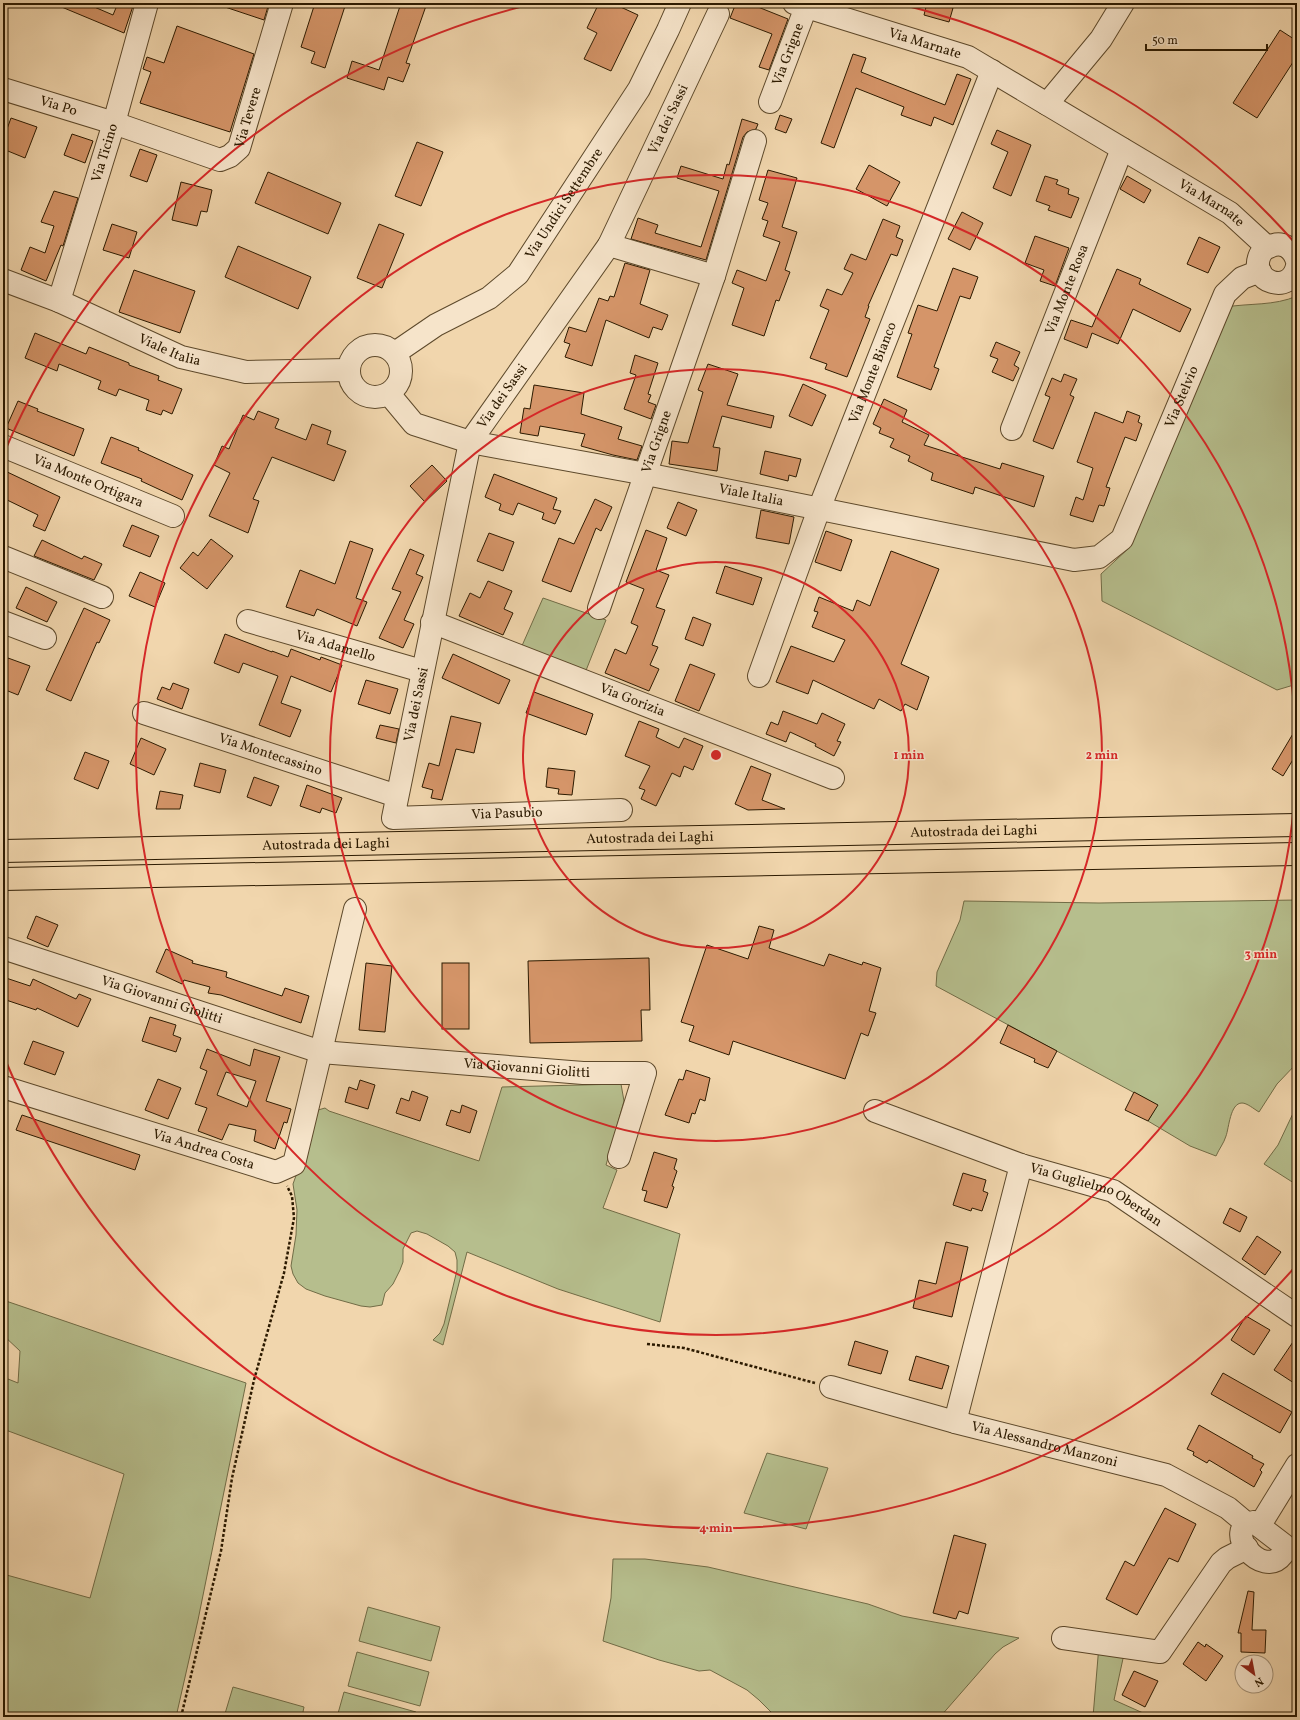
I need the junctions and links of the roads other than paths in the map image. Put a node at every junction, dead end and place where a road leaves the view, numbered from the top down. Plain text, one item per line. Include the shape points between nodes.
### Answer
1 (147, 3) edge
2 (282, 3) edge
3 (680, 3) edge
4 (1123, 3) edge
5 (800, 5) edge
6 (718, 14) dead end
7 (992, 71) junction
8 (3, 89) edge
9 (770, 102) dead end
10 (1047, 104) junction
11 (114, 123) junction
12 (755, 141) dead end
13 (1122, 149) junction
14 (609, 245) junction
15 (1267, 247) junction
16 (1296, 259) edge
17 (1260, 272) junction
18 (714, 276) junction
19 (3, 280) edge
20 (59, 301) junction
21 (395, 353) junction
22 (348, 370) junction
23 (389, 394) junction
24 (1012, 429) dead end
25 (470, 442) junction
26 (3, 446) edge
27 (646, 474) junction
28 (818, 509) junction
29 (173, 516) dead end
30 (1122, 539) joint
31 (3, 557) edge
32 (102, 597) dead end
33 (599, 608) dead end
34 (248, 620) dead end
35 (3, 622) edge
36 (432, 622) junction
37 (45, 638) dead end
38 (422, 671) junction
39 (759, 676) dead end
40 (144, 713) dead end
41 (833, 778) dead end
42 (397, 796) junction
43 (621, 810) dead end
44 (393, 818) joint
45 (1297, 825) edge
46 (3, 851) edge
47 (1297, 854) edge
48 (3, 879) edge
49 (355, 909) dead end
50 (3, 948) edge
51 (321, 1052) junction
52 (3, 1086) edge
53 (875, 1111) dead end
54 (619, 1157) dead end
55 (1021, 1165) junction
56 (1297, 1316) edge
57 (831, 1387) road end
58 (955, 1422) junction
59 (1297, 1465) edge
60 (1253, 1525) junction
61 (1247, 1548) junction
62 (1290, 1557) edge
63 (1063, 1638) dead end

1 - 11 street, Via Ticino
2 - 11 street, Via Tevere via 239,148 230,156 220,160
3 - 21 street, Via Undici Settembre via 638,89 518,274 489,298 436,325
4 - 10 street via 1101,39
5 - 7 street, Via Marnate via 968,57
5 - 9 street, Via Grigne
6 - 14 street, Via dei Sassi
7 - 10 street, Via Marnate
7 - 28 street, Via Monte Bianco
8 - 11 street, Via Po
10 - 13 street, Via Marnate
11 - 20 street, Via Ticino
12 - 18 street, Via Grigne
13 - 15 street, Via Marnate via 1230,213
13 - 24 street, Via Monte Rosa
14 - 18 street
14 - 25 street, Via dei Sassi
15 - 16 street via 1282,244 1290,248
15 - 17 street via 1258,259
16 - 17 street via 1293,276 1280,283 1273,283
17 - 30 street, Via Stelvio via 1242,278 1225,294
18 - 27 street, Via Grigne
19 - 20 street, Viale Italia
20 - 22 street, Viale Italia via 181,357 246,372
21 - 22 street via 381,345 372,345 354,355
21 - 23 street via 402,368 401,377 396,388
22 - 23 street via 350,380 359,393 369,398
23 - 25 street, Viale Italia via 414,424
25 - 27 street, Viale Italia
25 - 36 street, Via dei Sassi
26 - 29 street, Via Monte Ortigara
27 - 28 street, Viale Italia
27 - 33 street, Via Grigne
28 - 30 street, Viale Italia via 1074,560 1099,557
28 - 39 street, Via Monte Bianco
31 - 32 street
34 - 38 street, Via Adamello
35 - 37 street
36 - 38 street, Via dei Sassi
36 - 41 street, Via Gorizia
38 - 42 street, Via dei Sassi
40 - 42 street, Via Montecassino
42 - 44 street, Via dei Sassi
43 - 44 street, Via Pasubio
45 - 46 highway, Autostrada dei Laghi
47 - 48 highway, Autostrada dei Laghi
49 - 51 street
50 - 51 street, Via Giovanni Giolitti
51 - 52 street, Via Andrea Costa via 294,1164 276,1172
51 - 54 street, Via Giovanni Giolitti via 583,1073 645,1073
53 - 55 street, Via Guglielmo Oberdan
55 - 56 street, Via Guglielmo Oberdan via 1113,1191
55 - 58 street
57 - 58 street, Via Alessandro Manzoni
58 - 60 street, Via Alessandro Manzoni via 1166,1475 1228,1508
59 - 60 street
60 - 61 street via 1241,1534 1242,1542
60 - 62 street, Via Alessandro Manzoni via 1283,1543
61 - 62 street via 1261,1560 1270,1562
61 - 63 street via 1221,1563 1160,1652

